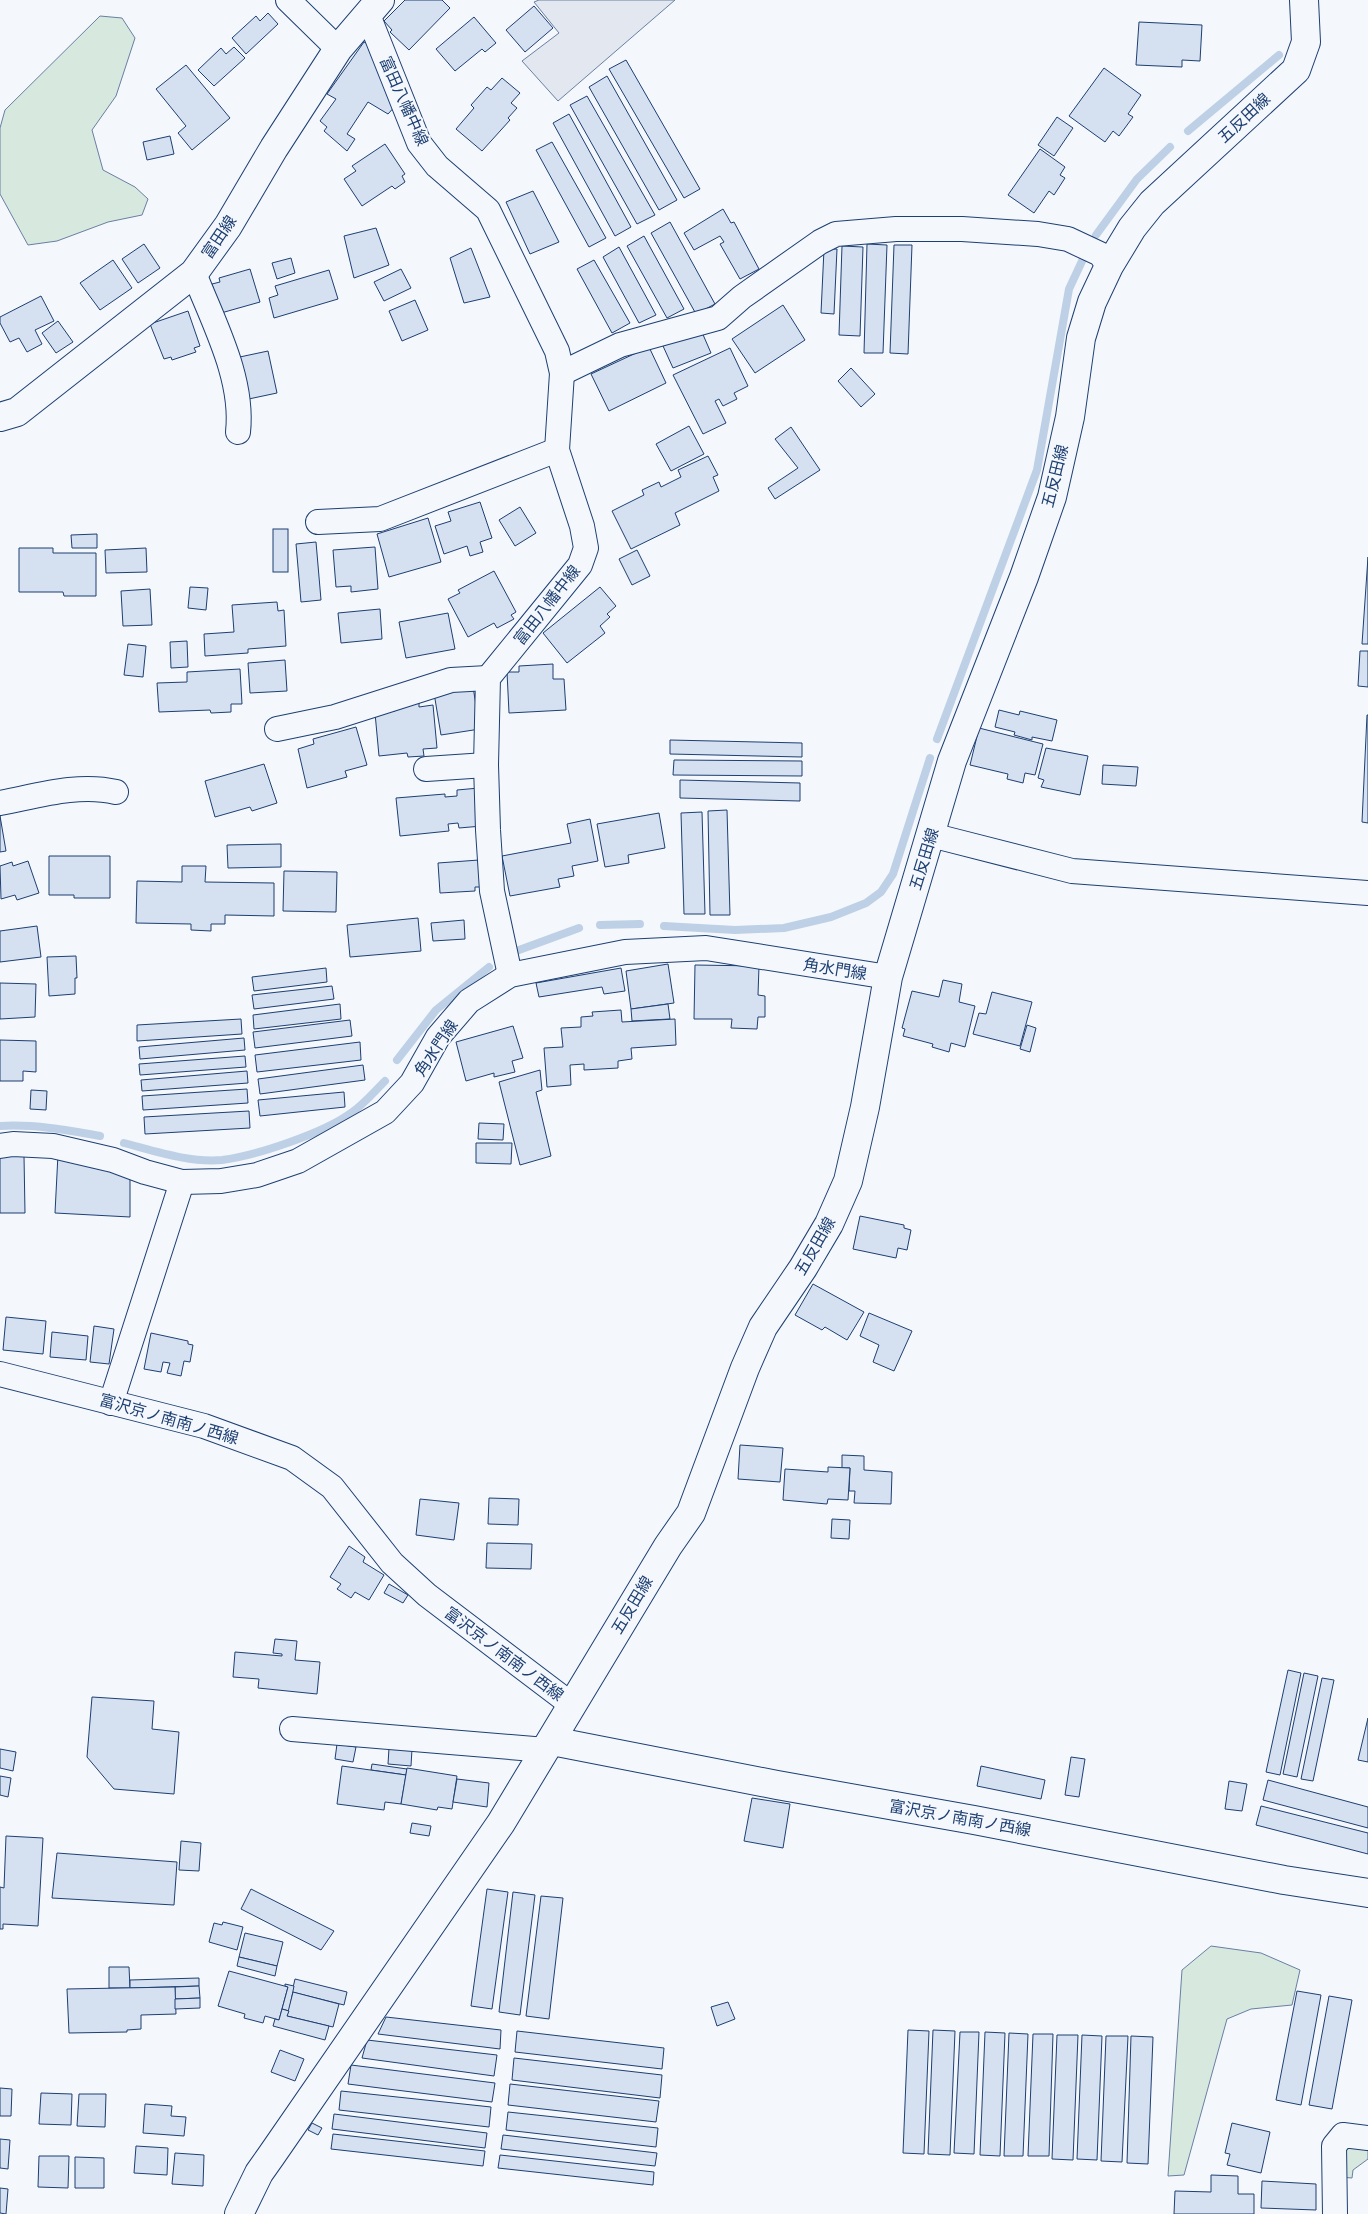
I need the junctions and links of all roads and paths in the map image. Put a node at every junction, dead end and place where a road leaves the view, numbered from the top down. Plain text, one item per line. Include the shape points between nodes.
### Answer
1 (288, 0) edge
2 (1304, 0) edge
3 (374, 8) edge
4 (338, 49) junction
5 (1109, 266) junction
6 (194, 273) junction
7 (562, 373) junction
8 (0, 417) edge
9 (238, 432) dead end
10 (557, 450) junction
11 (318, 522) dead end
12 (488, 678) junction
13 (277, 729) dead end
14 (486, 765) junction
15 (426, 769) dead end
16 (116, 792) dead end
17 (0, 804) edge
18 (931, 835) junction
19 (1368, 893) edge
20 (510, 975) junction
21 (888, 977) junction
22 (0, 1146) edge
23 (182, 1182) junction
24 (0, 1374) edge
25 (111, 1403) junction
26 (572, 1704) junction
27 (292, 1729) dead end
28 (549, 1745) junction
29 (1368, 1893) edge
30 (1368, 2138) edge
31 (240, 2214) edge
32 (1335, 2214) edge

1 - 4 street
2 - 5 street, 五反田線 via 1306,42 1296,70 1152,203
3 - 4 street, 富田線
3 - 7 street, 富田八幡中線 via 419,143 437,166 488,210 557,351
4 - 6 street, 富田線 via 228,226
5 - 7 street via 1100,254 1068,239 1038,234 905,229 836,234 820,242 718,318 620,345
5 - 18 street, 五反田線 via 1092,302 1081,338 1070,417 1052,497 952,761
6 - 8 street, 富田線 via 17,412
6 - 9 street via 226,354 238,397
7 - 10 street, 富田八幡中線
10 - 11 street via 380,519
10 - 12 street, 富田八幡中線 via 586,548 580,565
12 - 13 street via 451,680 335,718
12 - 14 street
14 - 15 street
14 - 20 street via 492,891
16 - 17 street via 78,789
18 - 19 street via 1072,870
18 - 21 street, 五反田線
20 - 21 street, 角水門線 via 625,952 706,948
20 - 23 street, 角水門線 via 469,1001 438,1037 412,1083 385,1112 298,1162 221,1181
21 - 26 street, 五反田線 via 865,1108 848,1181 829,1224 763,1327 691,1513
22 - 23 street, 角水門線 via 53,1146 113,1160
23 - 25 street
24 - 25 street, 富沢京ノ南南ノ西線
25 - 26 street, 富沢京ノ南南ノ西線 via 204,1426 292,1458 332,1487 392,1564 426,1594
26 - 28 street, 五反田線
27 - 28 street
28 - 29 street, 富沢京ノ南南ノ西線
28 - 31 street, 五反田線 via 495,1831 259,2173
30 - 32 street via 1343,2135 1334,2146

